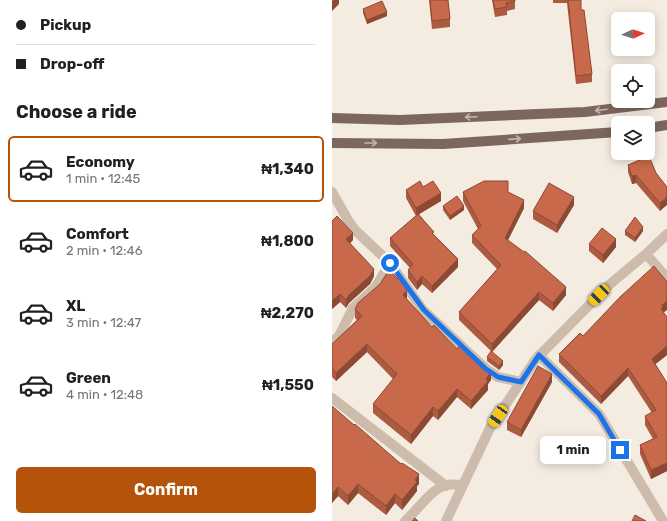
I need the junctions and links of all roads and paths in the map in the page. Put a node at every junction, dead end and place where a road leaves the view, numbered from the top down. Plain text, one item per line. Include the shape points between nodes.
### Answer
1 (667, 102) edge
2 (332, 118) edge
3 (667, 125) edge
4 (655, 127) edge
5 (611, 132) edge
6 (332, 143) edge
7 (332, 192) edge
8 (667, 234) edge
9 (646, 254) junction
10 (390, 263) junction
11 (667, 278) edge
12 (332, 342) edge
13 (539, 355) junction
14 (521, 382) junction
15 (332, 398) edge
16 (463, 485) junction
17 (446, 486) junction
18 (405, 521) edge
19 (446, 521) edge
20 (663, 521) edge

1 -> 2 main road via 585,112 400,120
3 - 4 main road
6 -> 5 main road via 443,144
7 - 10 street via 355,230
8 - 9 street
9 - 11 street
9 - 13 street via 609,285
10 - 12 street via 375,288 353,308 339,336
10 - 14 street via 424,310 486,369 498,377
13 - 14 street
13 - 20 street via 599,414
14 - 16 street via 490,428
15 - 17 street
16 - 17 street
16 - 19 street
17 - 18 street via 427,497

